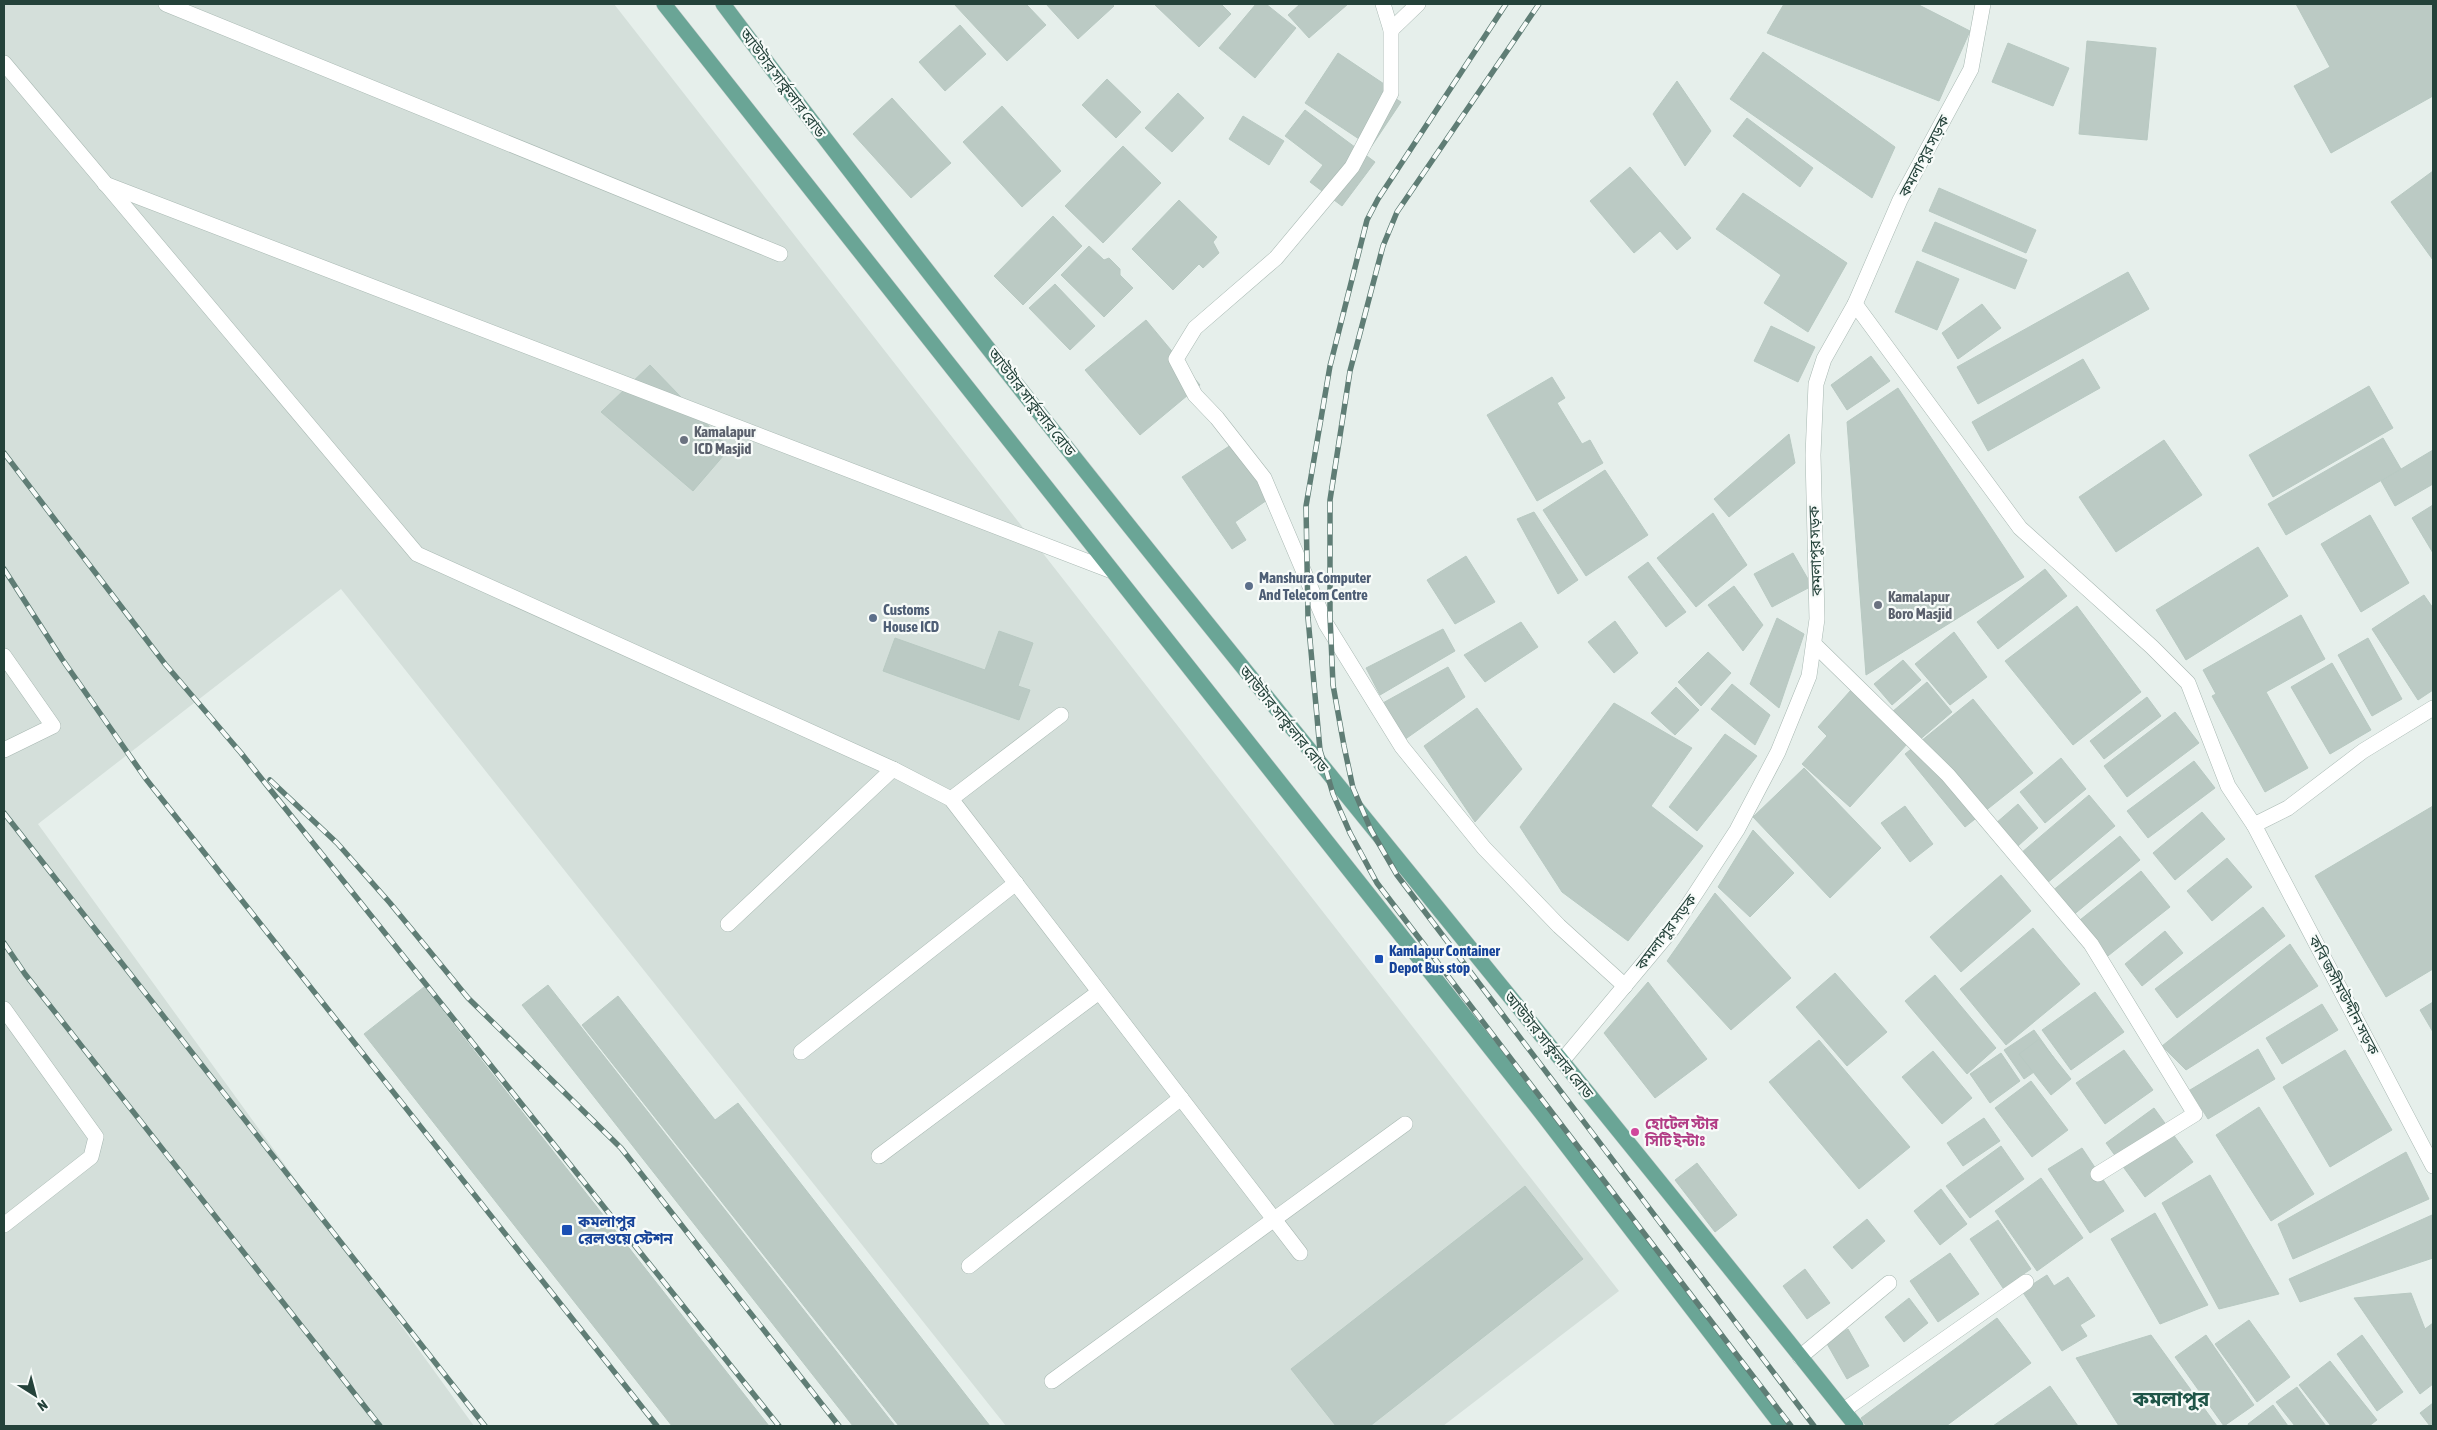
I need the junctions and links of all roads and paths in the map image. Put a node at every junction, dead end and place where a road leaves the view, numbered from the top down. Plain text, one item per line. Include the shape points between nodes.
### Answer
1 (166, 4) edge
2 (664, 4) edge
3 (723, 4) edge
4 (1383, 4) edge
5 (1418, 4) edge
6 (1983, 4) edge
7 (1391, 30) junction
8 (4, 63) edge
9 (104, 184) junction
10 (780, 254) dead end
11 (1855, 304) junction
12 (1112, 571) junction
13 (1814, 644) junction
14 (4, 656) edge
15 (2433, 708) edge
16 (1061, 715) dead end
17 (4, 750) edge
18 (893, 769) junction
19 (951, 799) junction
20 (2254, 825) junction
21 (1016, 883) junction
22 (728, 924) dead end
23 (1625, 986) junction
24 (1099, 992) junction
25 (4, 1009) edge
26 (801, 1052) dead end
27 (1562, 1060) junction
28 (1181, 1098) junction
29 (1405, 1124) dead end
30 (879, 1156) dead end
31 (2433, 1166) edge
32 (2098, 1174) dead end
33 (1274, 1219) junction
34 (4, 1225) edge
35 (1300, 1253) dead end
36 (968, 1266) dead end
37 (2026, 1282) dead end
38 (1889, 1283) dead end
39 (1800, 1357) junction
40 (1052, 1381) dead end
41 (1844, 1410) junction
42 (1782, 1426) edge
43 (1856, 1426) edge

1 - 10 street
2 - 12 main road
3 - 27 main road, আউটার সার্কুলার রোড via 847,169 1256,684
4 - 7 street
5 - 7 street
6 - 11 street, কমলাপুর সড়ক via 1971,69 1900,200
7 - 23 street via 1392,93 1352,167 1276,258 1195,328 1176,360 1194,396 1264,478 1326,624 1402,747 1484,848 1558,926
8 - 9 street
9 - 12 street
9 - 18 street via 417,554
11 - 13 street, কমলাপুর সড়ক via 1824,359 1816,384 1813,455 1817,619
11 - 20 street, কবি জসীমউদ্দীন সড়ক via 2020,528 2188,683 2228,786
12 - 42 main road via 1540,1111
13 - 23 street, কমলাপুর সড়ক via 1809,676 1782,744 1737,830 1673,928
13 - 32 street via 1948,775 2091,944 2195,1114
14 - 17 street via 53,726
15 - 20 street via 2363,751 2288,808
16 - 19 street
18 - 19 street
18 - 22 street
19 - 21 street
20 - 31 street, কবি জসীমউদ্দীন সড়ক
21 - 24 street
21 - 26 street
23 - 27 street, কমলাপুর সড়ক
24 - 28 street
24 - 30 street
25 - 34 street via 96,1137 91,1157
27 - 39 main road, আউটার সার্কুলার রোড
28 - 33 street
28 - 36 street
29 - 33 street
33 - 35 street
33 - 40 street
37 - 41 street
38 - 39 street
39 - 41 main road, আউটার সার্কুলার রোড
41 - 43 main road, আউটার সার্কুলার রোড

